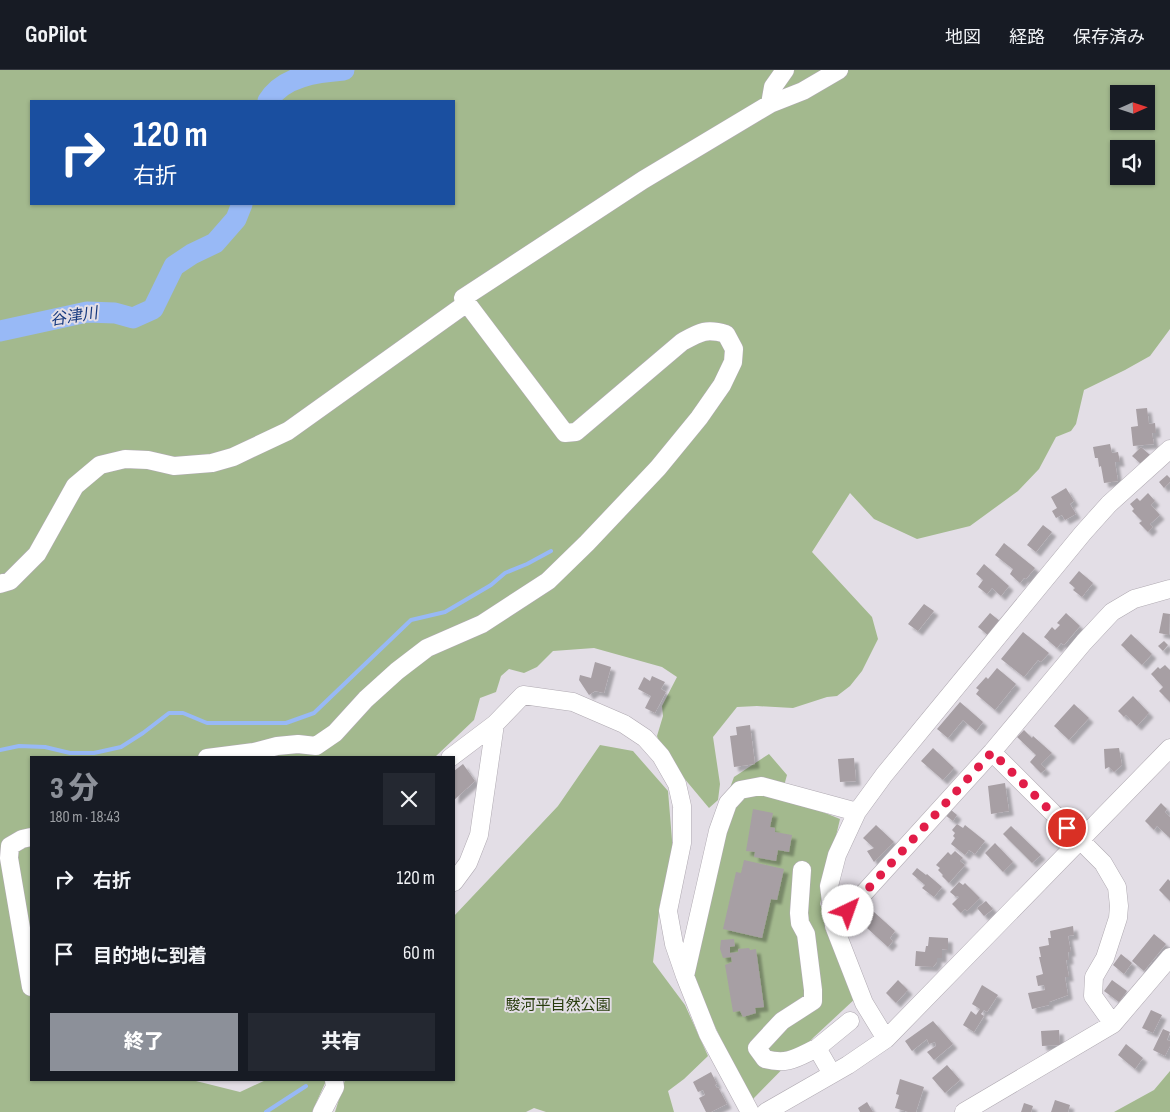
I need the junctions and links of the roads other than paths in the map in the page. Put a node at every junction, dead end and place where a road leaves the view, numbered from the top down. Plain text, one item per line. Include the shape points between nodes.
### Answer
1 (785, 70) edge
2 (839, 70) edge
3 (770, 104) junction
4 (467, 303) junction
5 (1170, 449) edge
6 (0, 584) edge
7 (1170, 589) edge
8 (495, 724) junction
9 (1170, 748) edge
10 (992, 752) junction
11 (223, 756) edge
12 (453, 756) edge
13 (857, 812) junction
14 (30, 836) edge
15 (1080, 840) junction
16 (802, 870) dead end
17 (455, 881) edge
18 (834, 926) junction
19 (1170, 957) edge
20 (685, 976) junction
21 (30, 981) edge
22 (850, 1021) dead end
23 (1113, 1024) junction
24 (886, 1039) junction
25 (816, 1048) junction
26 (832, 1074) junction
27 (334, 1081) edge
28 (322, 1112) edge
29 (750, 1112) edge
30 (766, 1112) edge
31 (964, 1112) edge

1 - 3 street via 773,87
2 - 3 street via 803,91
3 - 4 street via 635,185 463,298
4 - 6 street via 288,431 233,457 212,463 174,466 125,459 100,465 75,486 37,554 10,581
4 - 11 street via 565,433 576,432 682,342 700,332 713,330 726,334 734,349 733,362 722,385 699,418 658,468 548,581 482,624 428,648 397,671 335,733 316,746 277,746
5 - 13 street via 1109,504 1083,533
7 - 10 street via 1134,599 1112,612
8 - 12 street
8 - 17 street via 479,835 468,864
8 - 20 street via 523,695 573,702 624,724 645,738 661,756 677,784 682,806 682,843 668,910 674,944
9 - 15 street
10 - 15 street
10 - 18 street
13 - 18 street via 837,855 829,886
13 - 20 street via 761,786 740,790 728,803 718,831
14 - 21 street via 10,846 9,858
15 - 23 street via 1103,863 1117,888 1118,918 1105,958 1094,977 1093,996
15 - 24 street
16 - 25 street via 799,913 806,934 813,1001 782,1021 756,1048 765,1059 779,1063
18 - 24 street via 864,1003
19 - 23 street
20 - 29 street via 708,1034
22 - 25 street
23 - 31 street
24 - 26 street
25 - 26 street
26 - 30 street
27 - 28 street via 335,1087

